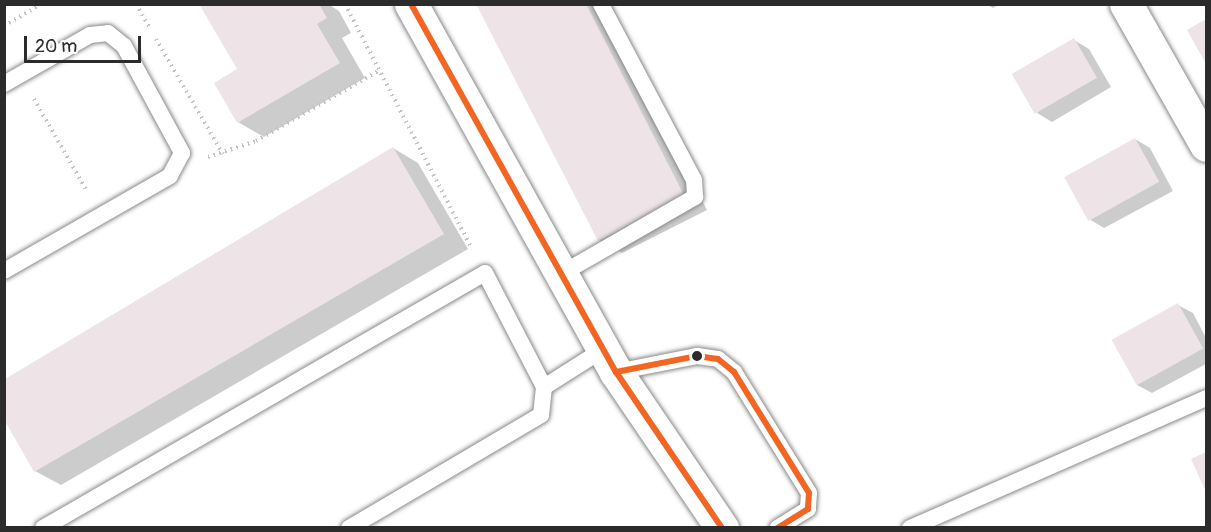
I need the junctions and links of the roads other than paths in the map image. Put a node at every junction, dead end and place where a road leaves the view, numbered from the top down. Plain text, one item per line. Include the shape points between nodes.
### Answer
1 (411, 4) edge
2 (601, 4) edge
3 (1126, 4) edge
4 (4, 84) edge
5 (1206, 145) edge
6 (4, 271) edge
7 (561, 274) junction
8 (610, 361) junction
9 (544, 387) junction
10 (1206, 398) edge
11 (44, 528) edge
12 (349, 528) edge
13 (722, 528) edge
14 (777, 528) edge
15 (910, 528) edge

1 - 7 street
2 - 7 lane via 694,180 695,197 685,208
3 - 5 street
4 - 6 lane via 90,34 117,38 179,143 181,163 170,176
7 - 8 street
8 - 9 lane
8 - 13 street
8 - 14 lane via 697,356 718,359 734,372 809,493 808,509
9 - 11 lane via 485,273
9 - 12 lane via 545,407 532,421
10 - 15 lane

